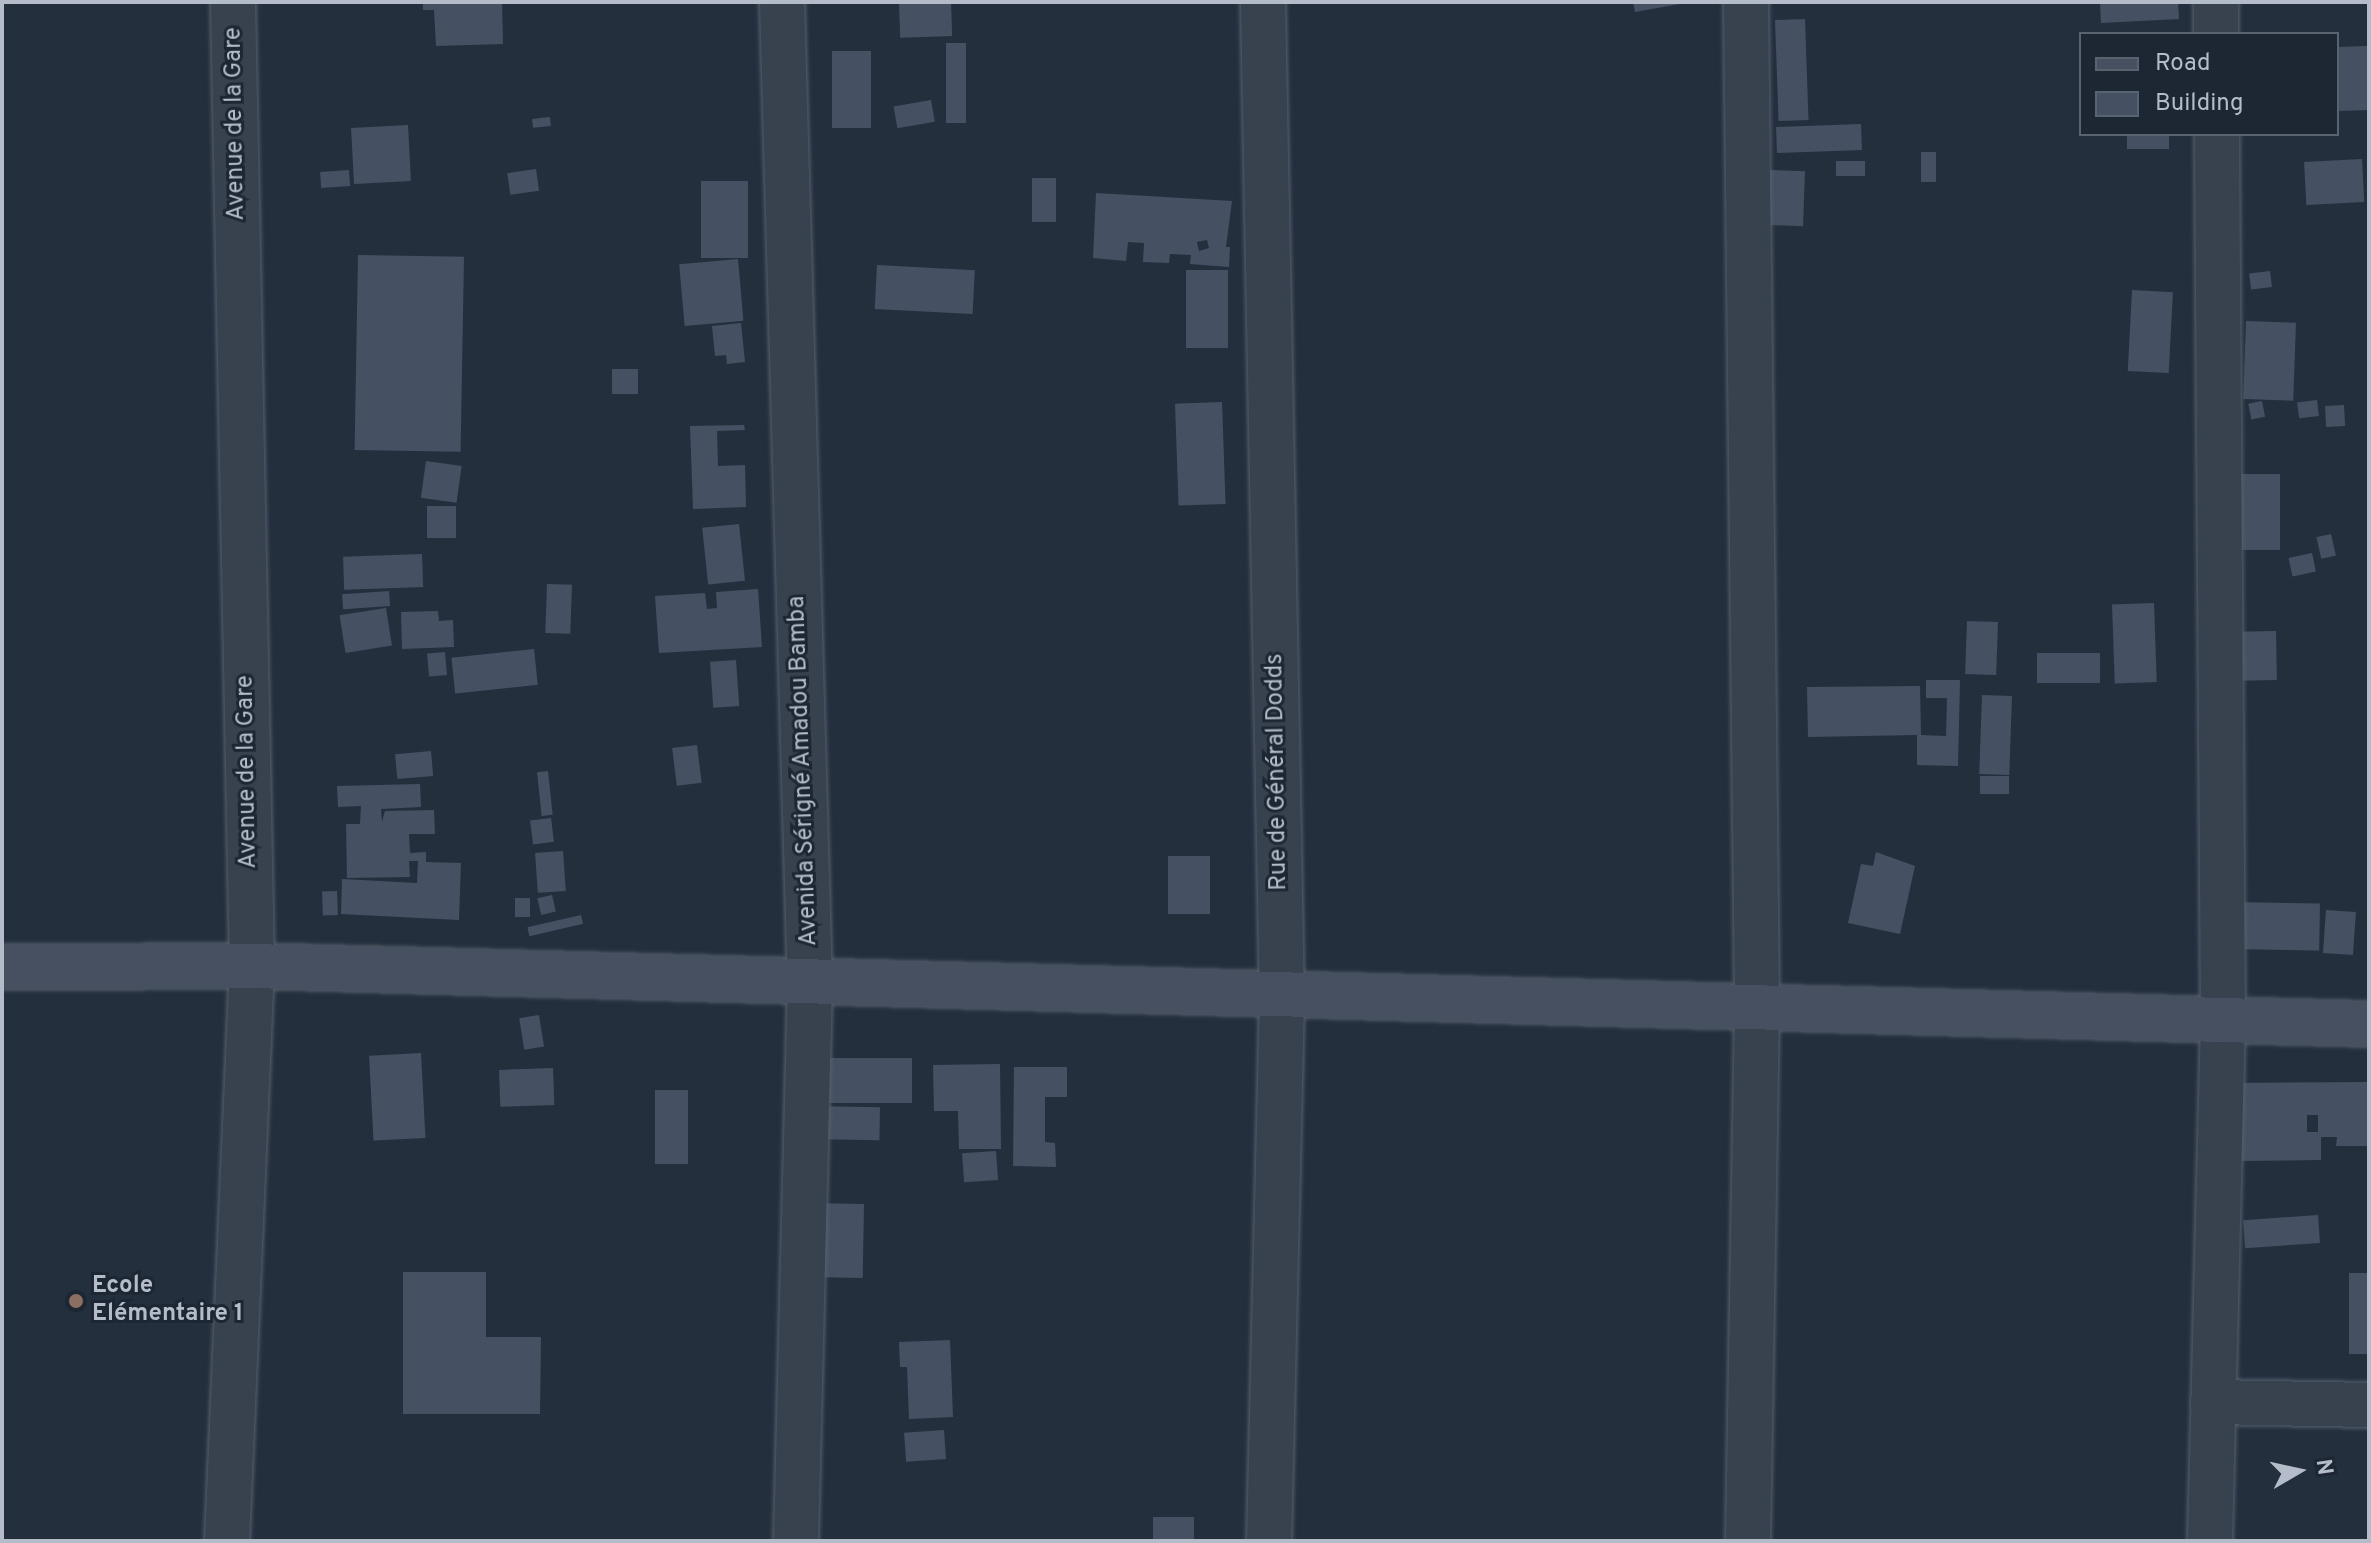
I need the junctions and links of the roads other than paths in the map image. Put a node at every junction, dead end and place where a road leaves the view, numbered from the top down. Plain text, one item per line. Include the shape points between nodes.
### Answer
1 (233, 2) edge
2 (782, 2) edge
3 (1263, 2) edge
4 (1746, 2) edge
5 (2216, 2) edge
6 (2216, 32) edge
7 (2217, 136) edge
8 (252, 966) junction
9 (2, 967) edge
10 (810, 983) junction
11 (1282, 998) junction
12 (1757, 1008) junction
13 (2223, 1021) junction
14 (2369, 1024) edge
15 (2213, 1402) junction
16 (2369, 1405) edge
17 (227, 1541) edge
18 (796, 1541) edge
19 (1269, 1541) edge
20 (1748, 1541) edge
21 (2210, 1541) edge

1 - 8 street, Avenue de la Gare
2 - 10 street, Avenida Sérigné Amadou Bamba
3 - 11 street, Rue de Général Dodds
4 - 12 street
5 - 6 street
7 - 13 street
8 - 9 main road
8 - 10 main road
8 - 17 street, Avenue de la Gare
10 - 11 main road
10 - 18 street, Avenida Sérigné Amadou Bamba
11 - 12 main road
11 - 19 street, Rue de Général Dodds
12 - 13 main road
12 - 20 street
13 - 14 main road
13 - 15 street
15 - 16 street
15 - 21 street

